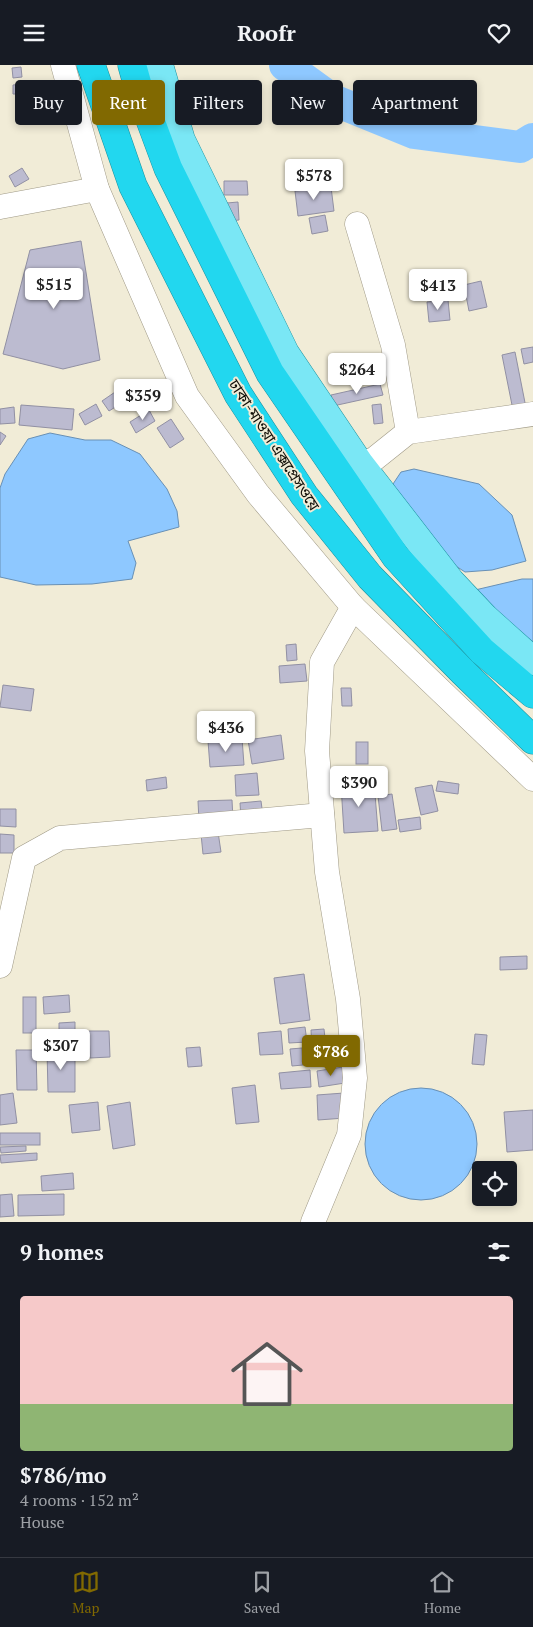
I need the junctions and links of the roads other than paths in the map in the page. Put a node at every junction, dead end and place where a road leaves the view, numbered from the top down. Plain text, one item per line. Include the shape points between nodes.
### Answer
1 (63, 65) edge
2 (91, 65) edge
3 (132, 65) edge
4 (158, 65) edge
5 (97, 189) junction
6 (0, 207) edge
7 (357, 224) dead end
8 (533, 415) edge
9 (408, 432) junction
10 (359, 463) junction
11 (353, 607) junction
12 (533, 661) edge
13 (533, 694) edge
14 (533, 741) edge
15 (533, 779) edge
16 (322, 815) junction
17 (0, 966) edge
18 (313, 1222) edge

1 - 5 street
2 - 14 highway, ঢাকা-মাওয়া এক্সপ্রেসওয়ে via 133,186 243,401 304,495 370,577
3 - 13 highway via 168,168 270,373 396,557 482,651
4 - 10 main road via 181,140 284,353
5 - 6 street
5 - 11 street via 187,396 258,494
7 - 9 street via 393,345
8 - 9 street
9 - 10 street via 373,460
10 - 12 main road via 450,582
11 - 15 street
11 - 16 street via 322,662 318,751
16 - 17 street via 60,838 24,858
16 - 18 street via 326,872 348,999 355,1079 349,1135

